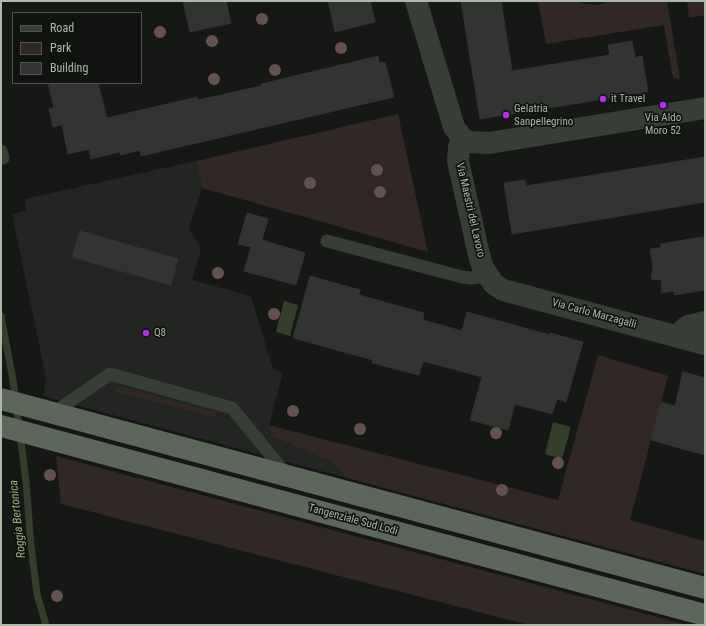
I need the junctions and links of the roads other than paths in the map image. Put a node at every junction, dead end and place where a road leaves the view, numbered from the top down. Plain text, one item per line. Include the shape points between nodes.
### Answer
1 (416, 1) edge
2 (431, 1) edge
3 (447, 101) junction
4 (705, 108) edge
5 (463, 139) junction
6 (327, 241) dead end
7 (487, 276) junction
8 (705, 322) edge
9 (680, 337) junction
10 (705, 344) edge
11 (1, 399) edge
12 (48, 412) junction
13 (1, 426) edge
14 (287, 476) junction
15 (705, 588) edge
16 (705, 615) edge

1 - 3 street
2 - 3 street
3 - 5 street via 454,127
4 - 5 street via 489,143
5 - 7 street, Via Maestri del Lavoro via 457,154 458,161 479,255
6 - 7 lane via 462,277
7 - 9 street, Via Carlo Marzagalli via 503,290
8 - 9 street via 688,326
9 - 10 street, Via Carlo Marzagalli
11 - 12 highway
12 - 14 highway
12 - 14 lane via 110,374 232,408
13 - 16 highway, Tangenziale Sud Lodi
14 - 15 highway

